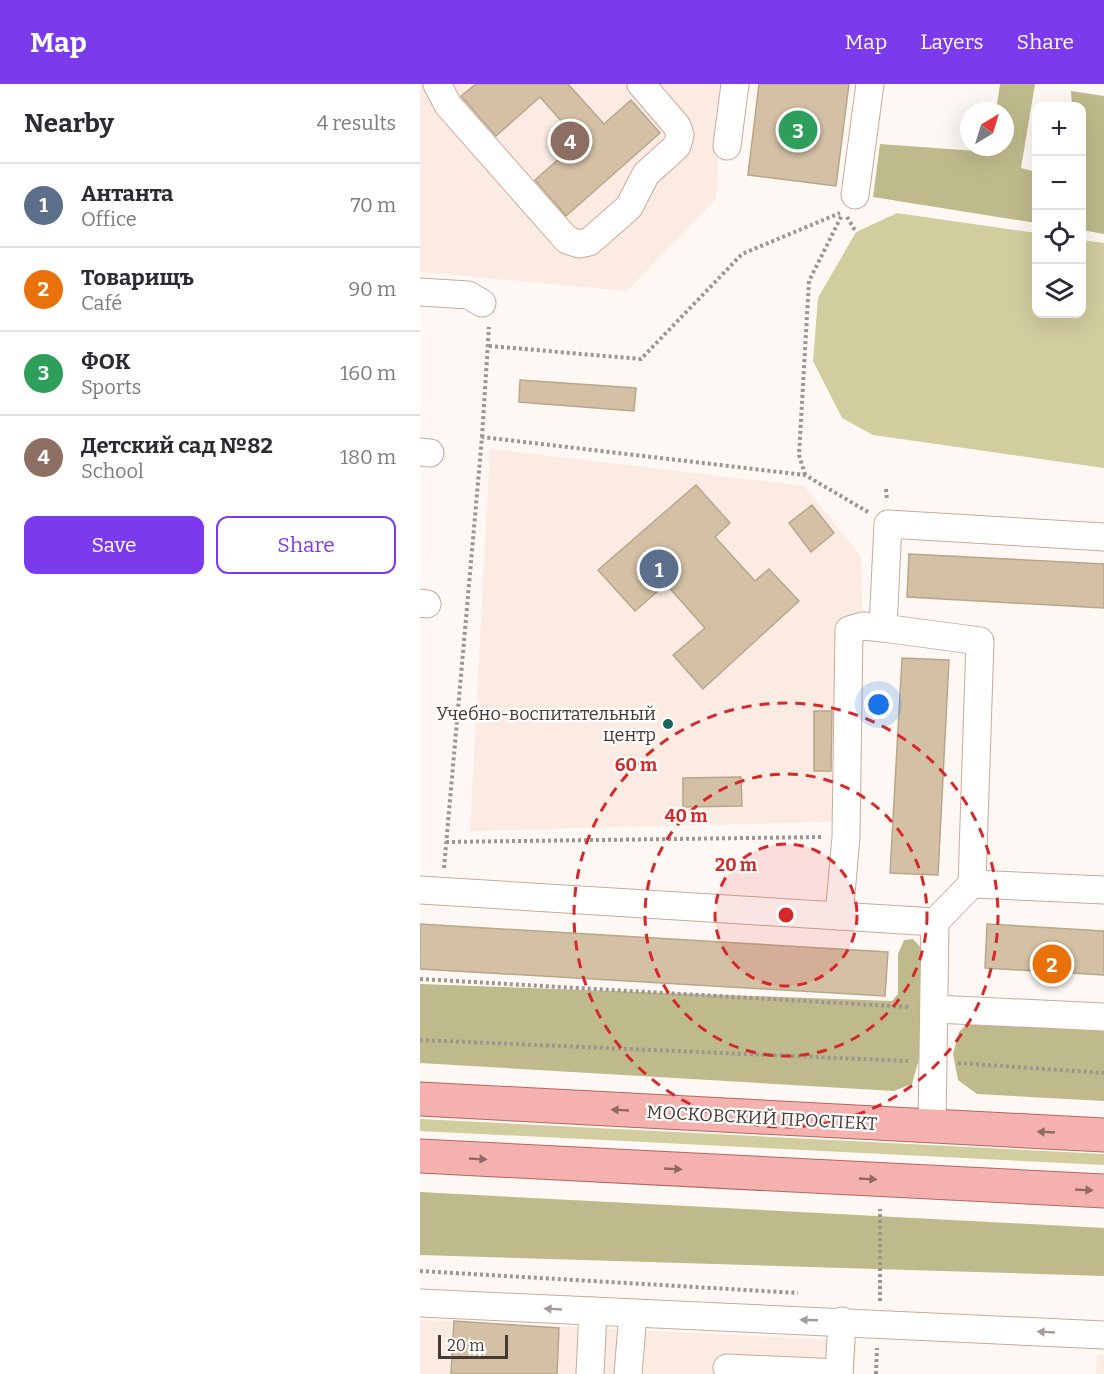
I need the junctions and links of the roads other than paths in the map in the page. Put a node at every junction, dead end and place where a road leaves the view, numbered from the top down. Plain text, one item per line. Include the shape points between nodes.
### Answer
1 (437, 84) edge
2 (735, 84) edge
3 (870, 84) edge
4 (655, 90) edge
5 (727, 146) dead end
6 (850, 203) road end
7 (420, 292) edge
8 (482, 303) road end
9 (1104, 537) edge
10 (883, 628) junction
11 (972, 884) junction
12 (1104, 890) edge
13 (431, 892) edge
14 (839, 916) junction
15 (935, 922) junction
16 (935, 1009) junction
17 (1104, 1017) edge
18 (420, 1099) edge
19 (932, 1126) junction
20 (1104, 1135) edge
21 (420, 1156) edge
22 (1104, 1191) edge
23 (420, 1303) edge
24 (593, 1311) junction
25 (633, 1313) junction
26 (842, 1321) junction
27 (1104, 1335) edge
28 (727, 1368) dead end
29 (590, 1374) edge
30 (628, 1374) edge
31 (839, 1374) edge

1 - 4 lane via 448,105 567,240 579,244 589,242 629,207 646,174 677,146 677,126
2 - 5 lane
3 - 6 lane
7 - 8 lane via 468,295
9 - 10 lane via 888,524
10 - 11 lane via 980,641
10 - 14 lane via 863,626 849,630 846,837
11 - 12 lane
11 - 15 lane
13 - 14 lane
14 - 15 lane
15 - 16 lane
16 - 17 lane
16 - 19 lane
19 -> 18 main road, МОСКОВСКИЙ ПРОСПЕКТ
20 -> 19 main road, МОСКОВСКИЙ ПРОСПЕКТ
21 -> 22 main road
24 -> 23 lane
24 - 25 lane
24 - 29 lane
26 -> 25 lane
25 - 30 lane
27 -> 26 lane via 879,1311
26 - 31 lane
28 - 31 lane

